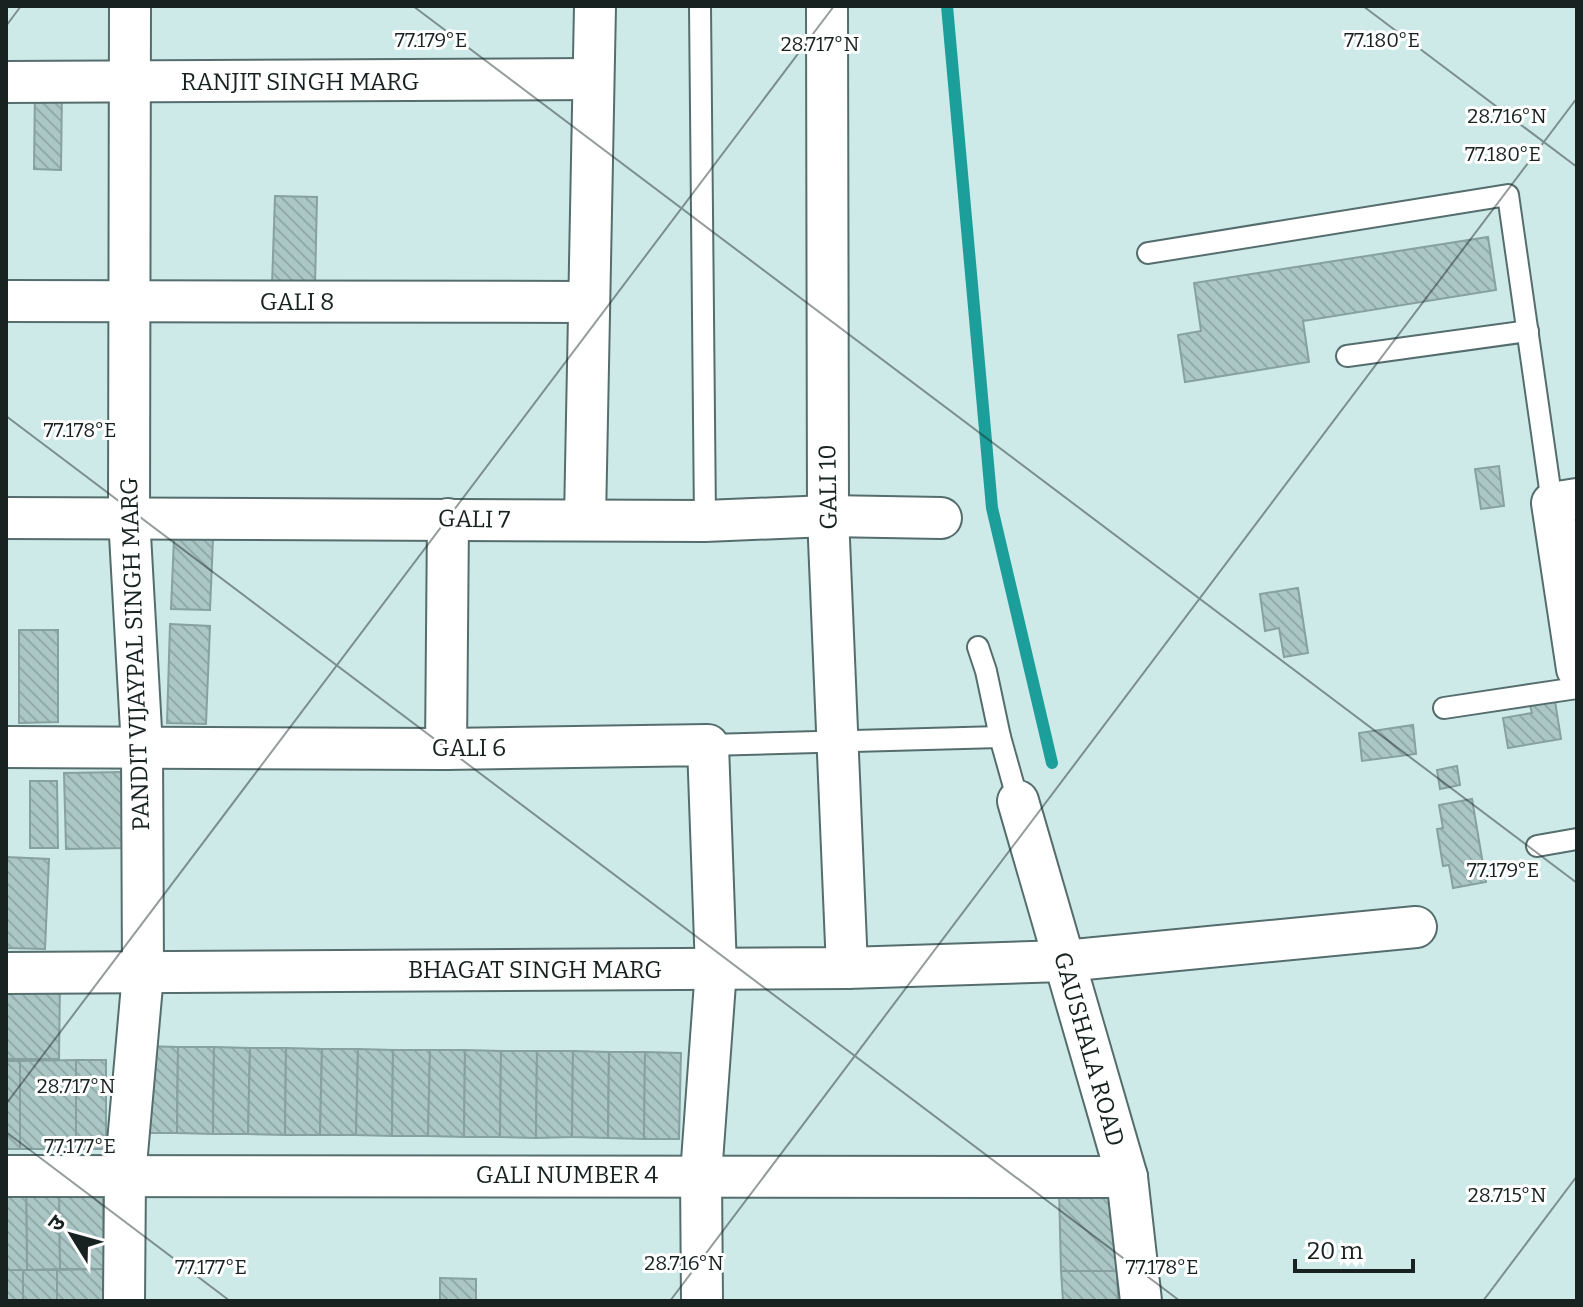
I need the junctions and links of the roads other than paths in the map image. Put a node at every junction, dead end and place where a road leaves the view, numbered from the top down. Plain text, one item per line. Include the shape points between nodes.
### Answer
1 (130, 6) edge
2 (595, 6) edge
3 (700, 6) edge
4 (827, 6) edge
5 (593, 79) junction
6 (6, 82) edge
7 (130, 83) junction
8 (1148, 253) dead end
9 (6, 301) edge
10 (129, 302) junction
11 (589, 302) junction
12 (1528, 331) junction
13 (1347, 356) dead end
14 (1564, 501) edge
15 (828, 516) junction
16 (129, 517) junction
17 (6, 518) edge
18 (941, 518) dead end
19 (448, 519) junction
20 (585, 520) junction
21 (705, 521) junction
22 (978, 647) dead end
23 (1577, 669) edge
24 (1577, 688) edge
25 (1444, 708) dead end
26 (1000, 737) junction
27 (837, 741) junction
28 (708, 745) junction
29 (6, 747) edge
30 (142, 748) junction
31 (446, 749) junction
32 (1018, 801) joint
33 (1577, 839) edge
34 (1537, 846) dead end
35 (1416, 927) dead end
36 (1064, 961) junction
37 (847, 968) junction
38 (716, 969) junction
39 (6, 973) edge
40 (143, 974) junction
41 (701, 1175) junction
42 (6, 1176) edge
43 (125, 1176) junction
44 (1127, 1177) junction
45 (124, 1301) edge
46 (702, 1301) edge
47 (1141, 1301) edge

1 - 7 street, PANDIT VIJAYPAL SINGH MARG
2 - 5 street
3 - 21 lane
4 - 15 street, GALI 10
5 - 7 street, RANJIT SINGH MARG
5 - 11 street
6 - 7 street, RANJIT SINGH MARG
7 - 10 street, PANDIT VIJAYPAL SINGH MARG
8 - 12 lane via 1508,195
9 - 10 street, GALI 8
10 - 11 street, GALI 8
10 - 16 street, PANDIT VIJAYPAL SINGH MARG
11 - 20 street
12 - 13 lane
12 - 14 lane
14 - 23 street
15 - 18 street, GALI 7
15 - 21 street, GALI 7
15 - 27 street, GALI 10
16 - 17 street, GALI 7
16 - 19 street, GALI 7
16 - 30 street, PANDIT VIJAYPAL SINGH MARG
19 - 20 street, GALI 7
19 - 31 street
20 - 21 street, GALI 7
22 - 26 lane
24 - 25 lane
26 - 27 lane
26 - 32 lane
27 - 28 lane
27 - 37 street, GALI 10
28 - 31 street, GALI 6
28 - 38 street
29 - 30 street, GALI 6
30 - 31 street, GALI 6
30 - 40 street, PANDIT VIJAYPAL SINGH MARG
32 - 36 street, GAUSHALA ROAD
33 - 34 lane
35 - 36 street, BHAGAT SINGH MARG
36 - 37 street, BHAGAT SINGH MARG
36 - 44 street, GAUSHALA ROAD
37 - 38 street, BHAGAT SINGH MARG
38 - 40 street, BHAGAT SINGH MARG
38 - 41 street
39 - 40 street, BHAGAT SINGH MARG
40 - 43 street, PANDIT VIJAYPAL SINGH MARG
41 - 43 street, GALI NUMBER 4
41 - 44 street, GALI NUMBER 4
41 - 46 street
42 - 43 street, GALI NUMBER 4
43 - 45 street, PANDIT VIJAYPAL SINGH MARG
44 - 47 street, GAUSHALA ROAD

